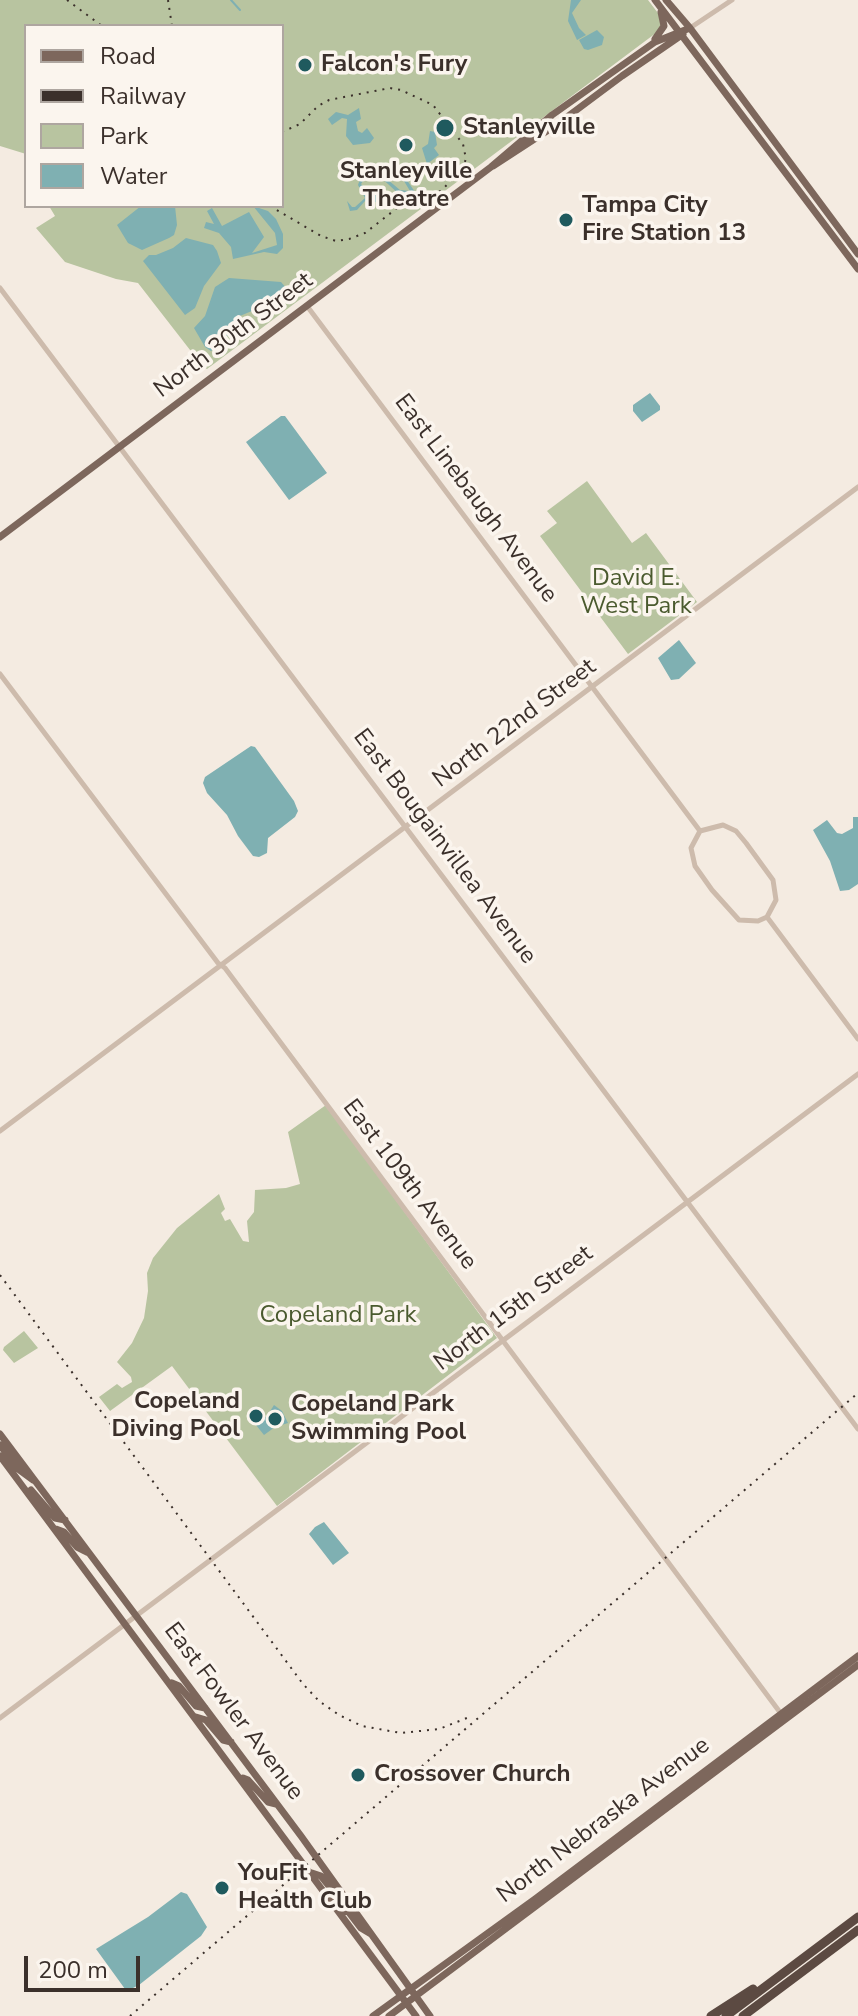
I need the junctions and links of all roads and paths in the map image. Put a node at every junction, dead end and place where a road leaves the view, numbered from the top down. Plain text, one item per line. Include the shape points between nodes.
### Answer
1 (732, 0) edge
2 (660, 2) edge
3 (690, 28) junction
4 (680, 33) junction
5 (644, 50) junction
6 (752, 128) junction
7 (777, 145) junction
8 (491, 167) junction
9 (858, 254) edge
10 (858, 269) edge
11 (0, 288) edge
12 (307, 306) junction
13 (119, 447) junction
14 (858, 487) edge
15 (0, 537) edge
16 (0, 674) edge
17 (594, 687) junction
18 (407, 827) junction
19 (700, 831) junction
20 (767, 917) junction
21 (221, 966) junction
22 (858, 1039) edge
23 (858, 1074) edge
24 (0, 1131) edge
25 (687, 1200) junction
26 (502, 1339) junction
27 (858, 1429) edge
28 (0, 1434) edge
29 (0, 1445) edge
30 (0, 1456) edge
31 (18, 1479) junction
32 (35, 1481) junction
33 (65, 1520) junction
34 (56, 1529) junction
35 (89, 1553) junction
36 (136, 1615) junction
37 (126, 1623) junction
38 (858, 1656) edge
39 (858, 1665) edge
40 (170, 1682) junction
41 (206, 1708) junction
42 (196, 1717) junction
43 (783, 1717) junction
44 (0, 1718) edge
45 (231, 1742) junction
46 (241, 1778) junction
47 (276, 1804) junction
48 (590, 1862) junction
49 (312, 1873) junction
50 (347, 1898) junction
51 (341, 1913) junction
52 (858, 1917) edge
53 (493, 1928) junction
54 (858, 1930) edge
55 (373, 1934) junction
56 (472, 1955) junction
57 (784, 1972) junction
58 (392, 1983) junction
59 (410, 1988) junction
60 (401, 1995) junction
61 (416, 1996) junction
62 (406, 2003) junction
63 (389, 2004) junction
64 (391, 2014) edge
65 (373, 2016) edge
66 (416, 2016) edge
67 (430, 2016) edge
68 (711, 2016) edge
69 (726, 2016) edge
70 (743, 2016) edge

1 - 3 street, North 30th Street
2 - 3 main road
2 - 4 main road
2 - 5 main road via 662,33
3 - 4 main road, North 30th Street
3 - 7 main road
4 - 5 main road, North 30th Street
4 - 6 main road
4 - 8 main road, North 30th Street
5 - 8 main road, North 30th Street via 552,115
6 - 7 main road via 771,146
6 - 10 main road
7 - 9 main road
8 - 12 main road, North 30th Street
11 - 13 street, East Bougainvillea Avenue
12 - 13 main road, North 30th Street
12 - 17 street, East Linebaugh Avenue
13 - 15 main road, North 30th Street
13 - 18 street, East Bougainvillea Avenue
14 - 17 street, North 22nd Street
16 - 21 street, East 109th Avenue
17 - 18 street, North 22nd Street
17 - 19 street, East Linebaugh Avenue
18 - 21 street, North 22nd Street
18 - 25 street, East Bougainvillea Avenue
19 - 20 street via 691,848 695,866 712,890 739,920
19 - 20 street via 723,825 746,843 773,880 776,900
20 - 22 street
21 - 24 street, North 22nd Street
21 - 26 street, East 109th Avenue
23 - 25 street, North 15th Street
25 - 26 street, North 15th Street
25 - 27 street, East Bougainvillea Avenue
26 - 36 street, North 15th Street
26 - 43 street, East 109th Avenue
28 - 32 main road, East Fowler Avenue
29 - 32 main road
30 - 31 main road, East Fowler Avenue
31 - 33 main road via 55,1518
31 - 34 main road, East Fowler Avenue
32 - 33 main road, East Fowler Avenue
33 - 35 main road, East Fowler Avenue
34 - 35 main road
34 - 37 main road, East Fowler Avenue
35 - 36 main road, East Fowler Avenue
36 - 37 street, North 15th Street
36 - 41 main road, East Fowler Avenue
37 - 40 main road, East Fowler Avenue
37 - 44 street, North 15th Street
38 - 43 main road, North Nebraska Avenue
39 - 43 main road, North Nebraska Avenue
40 - 41 main road via 196,1706
40 - 42 main road, East Fowler Avenue
41 - 45 main road, East Fowler Avenue
42 - 45 main road
42 - 46 main road, East Fowler Avenue
43 - 48 main road, North Nebraska Avenue
45 - 47 main road, East Fowler Avenue
46 - 47 main road
46 - 49 main road, East Fowler Avenue
47 - 50 main road, East Fowler Avenue
48 - 53 main road, North Nebraska Avenue
48 - 56 main road, North Nebraska Avenue
49 - 50 main road via 338,1897
49 - 51 main road, East Fowler Avenue
50 - 55 main road, East Fowler Avenue
51 - 55 main road via 348,1911
51 - 58 main road, East Fowler Avenue
52 - 57 highway
53 - 56 main road
53 - 59 main road, North Nebraska Avenue
54 - 70 highway
55 - 59 main road, East Fowler Avenue
56 - 61 main road, North Nebraska Avenue
57 - 68 highway
57 - 69 highway
58 - 60 main road, East Fowler Avenue
58 - 63 main road
59 - 60 main road, North Nebraska Avenue
59 - 61 main road, East Fowler Avenue
60 - 62 main road, East Fowler Avenue
60 - 63 main road, North Nebraska Avenue
61 - 62 main road, North Nebraska Avenue
61 - 67 main road, East Fowler Avenue
62 - 64 main road, North Nebraska Avenue
62 - 66 main road, East Fowler Avenue
63 - 65 main road, North Nebraska Avenue
64 - 66 main road

